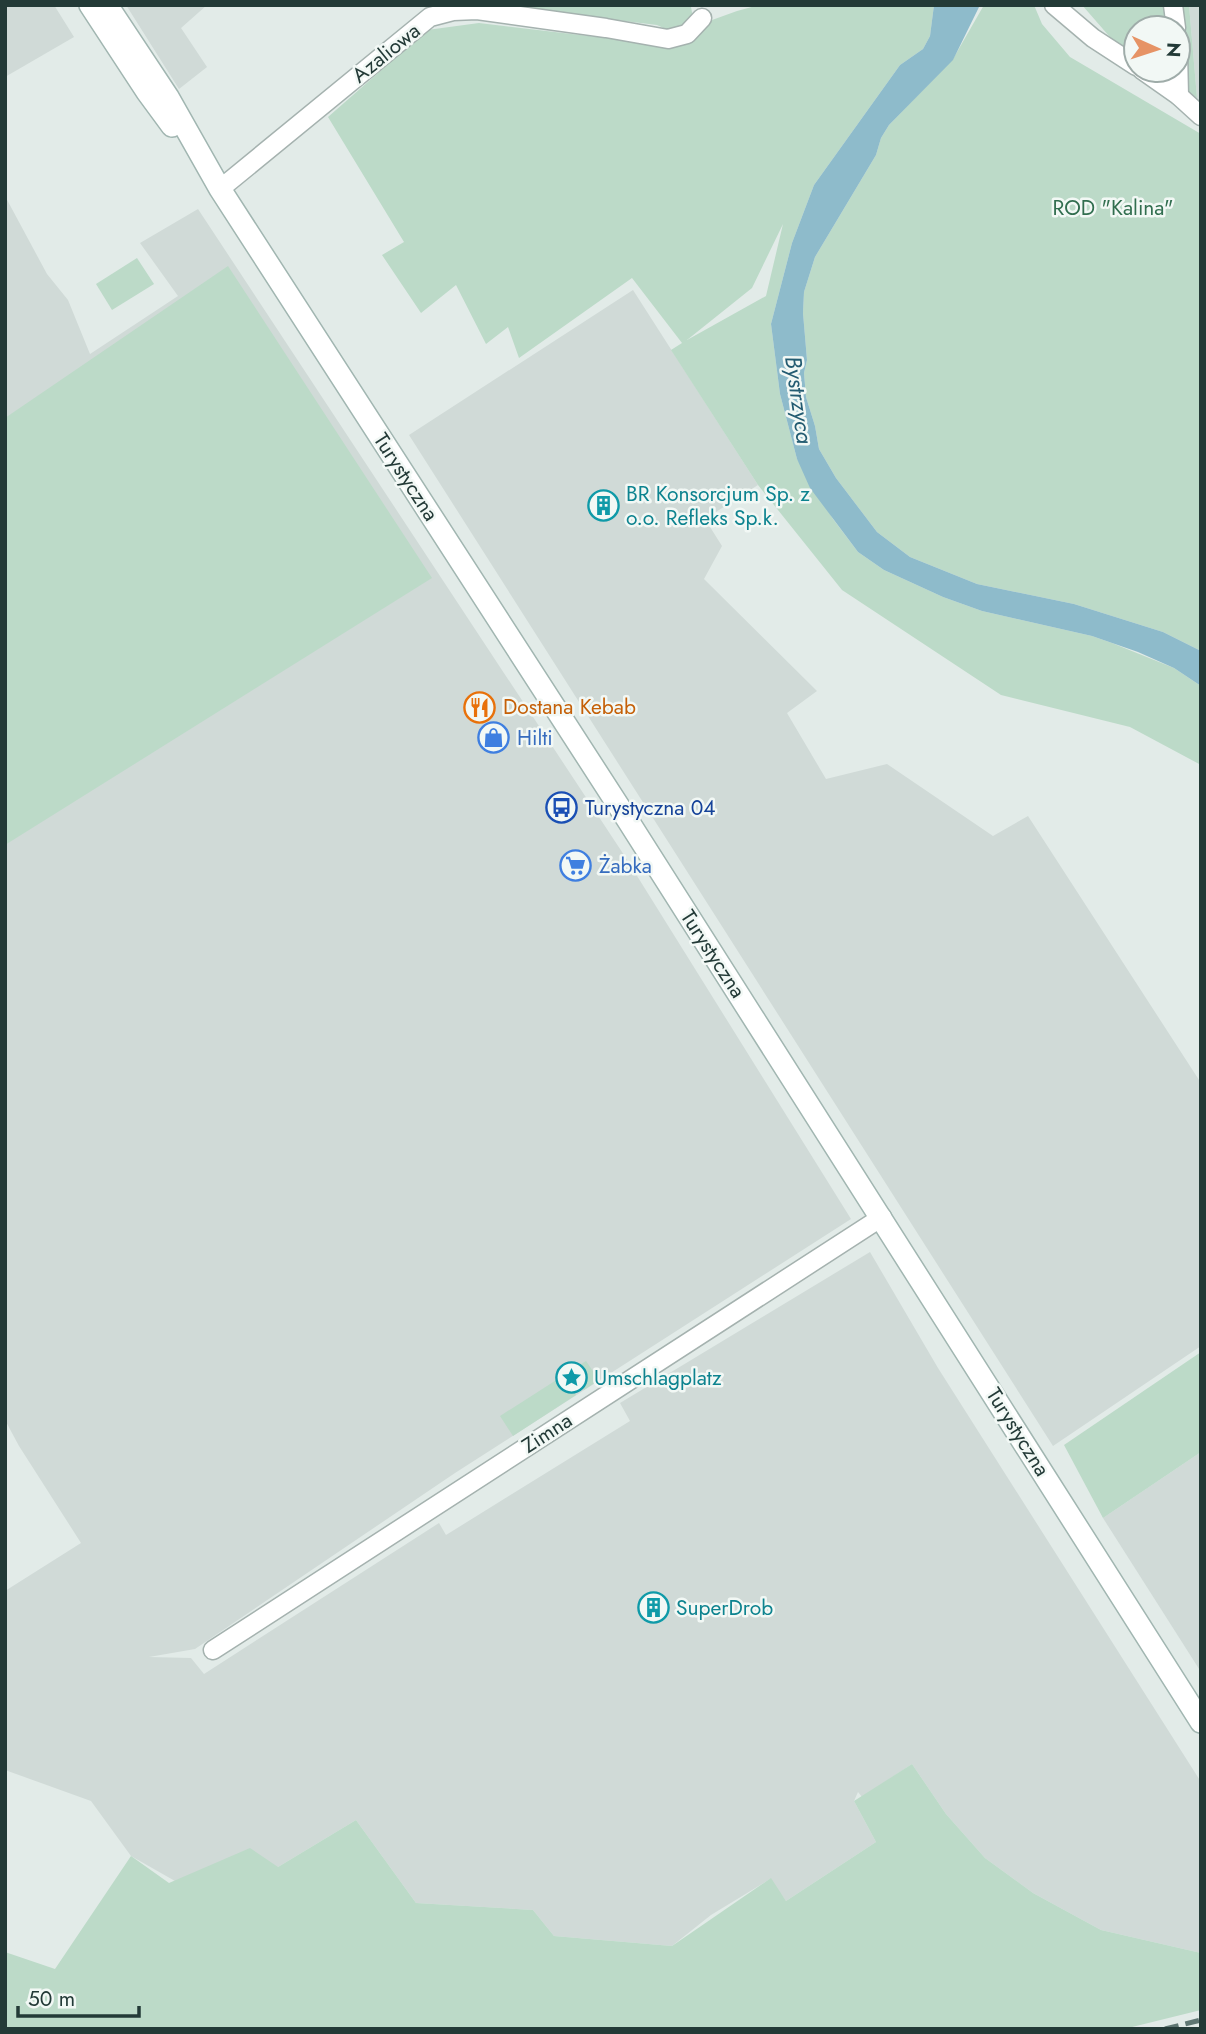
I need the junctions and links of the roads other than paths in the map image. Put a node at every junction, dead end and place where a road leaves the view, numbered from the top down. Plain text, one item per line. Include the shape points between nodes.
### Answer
1 (90, 5) edge
2 (107, 5) edge
3 (1054, 5) edge
4 (702, 18) dead end
5 (1122, 57) edge
6 (1162, 84) edge
7 (1179, 84) edge
8 (1179, 96) junction
9 (1201, 116) edge
10 (220, 189) junction
11 (882, 1217) junction
12 (213, 1650) dead end
13 (1201, 1722) edge

1 - 10 main road, Turystyczna via 147,92
2 - 10 main road, Turystyczna via 169,97
3 - 5 street
4 - 10 street, Azaliowa via 687,34 668,39 477,10 430,17
6 - 8 street
7 - 8 street
8 - 9 street
10 - 11 main road, Turystyczna
11 - 12 street, Zimna
11 - 13 main road, Turystyczna

